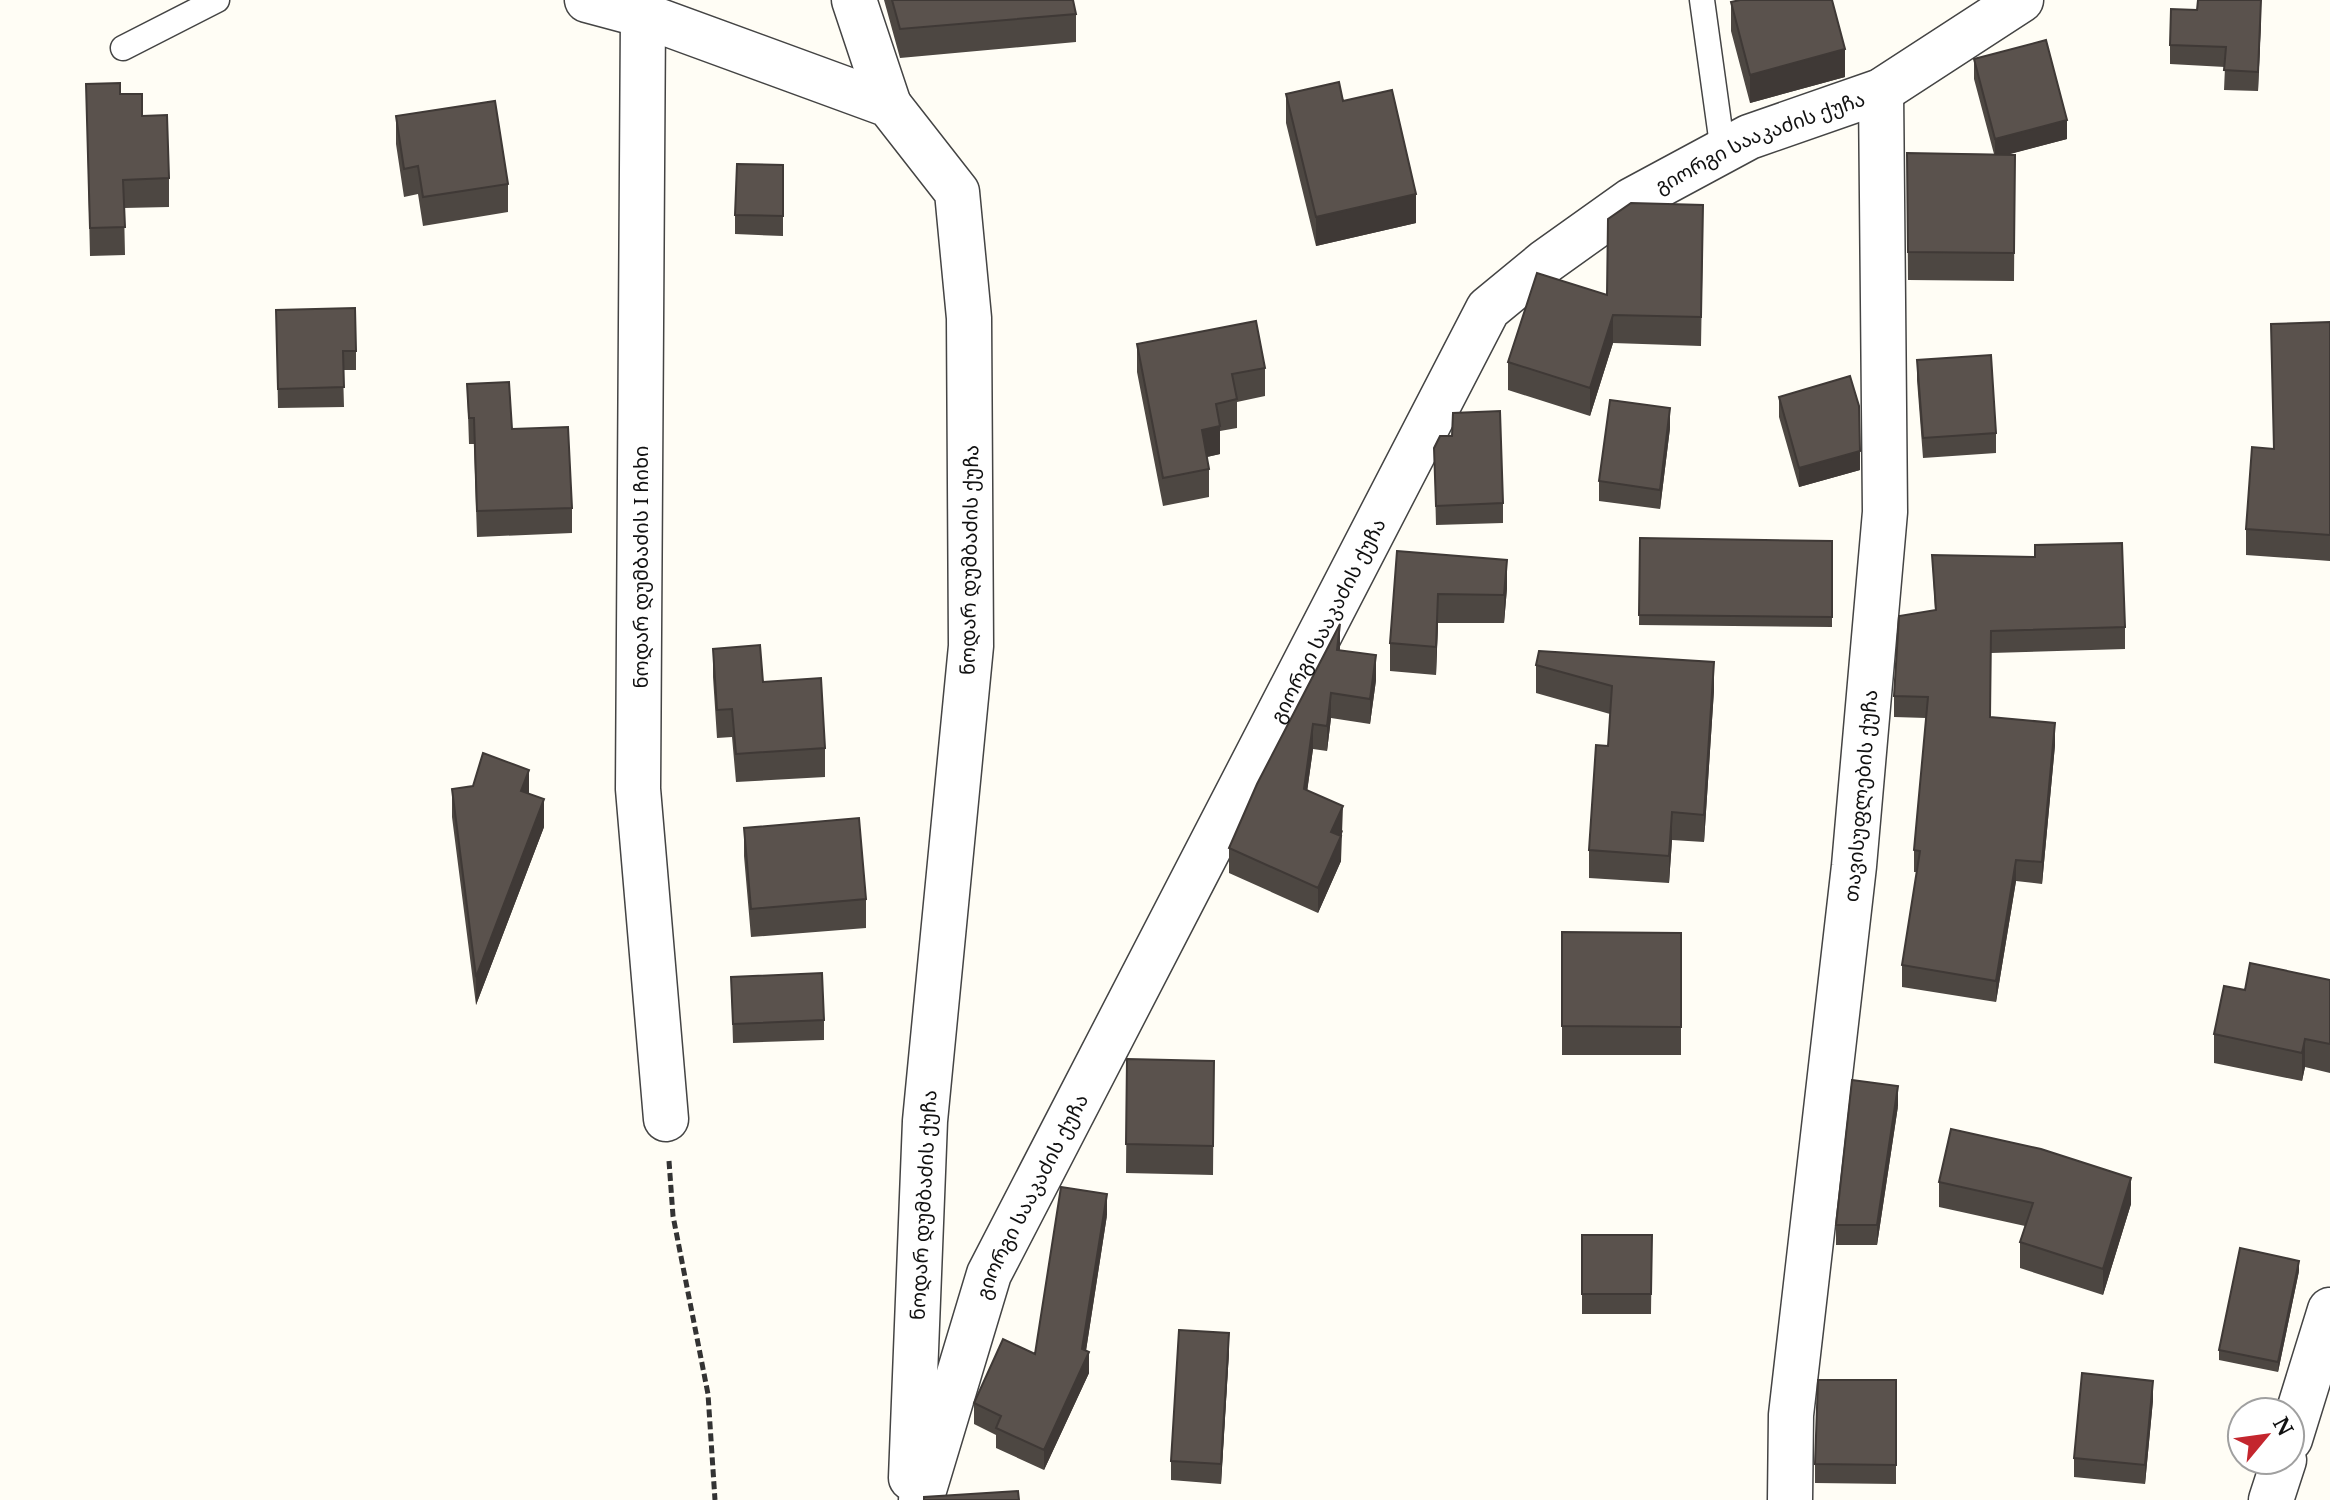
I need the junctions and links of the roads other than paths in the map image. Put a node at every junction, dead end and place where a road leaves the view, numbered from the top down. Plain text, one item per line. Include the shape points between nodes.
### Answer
1 (217, 0) edge
2 (587, 0) edge
3 (854, 0) edge
4 (1702, 0) edge
5 (2021, 0) edge
6 (643, 15) junction
7 (123, 48) dead end
8 (1881, 91) junction
9 (889, 105) junction
10 (1723, 152) junction
11 (666, 1119) road end
12 (2330, 1310) edge
13 (2303, 1396) edge
14 (2279, 1476) edge
15 (910, 1500) edge
16 (921, 1500) edge
17 (1790, 1500) edge
18 (2271, 1500) edge

1 - 7 lane
2 - 6 street
3 - 9 street
4 - 10 lane
5 - 8 street, გიორგი სააკაძის ქუჩა
6 - 9 street
6 - 11 street, ნოდარ დუმბაძის I ჩიხი via 638,789
8 - 10 street, გიორგი სააკაძის ქუჩა via 1749,137
8 - 17 street, თავისუფლების ქუჩა via 1885,512 1854,866 1791,1415
9 - 15 street, ნოდარ დუმბაძის ქუჩა via 957,192 969,318 971,646 925,1121
10 - 16 street, გიორგი სააკაძის ქუჩა via 1632,200 1488,309 989,1274
12 - 13 street
14 - 18 street

